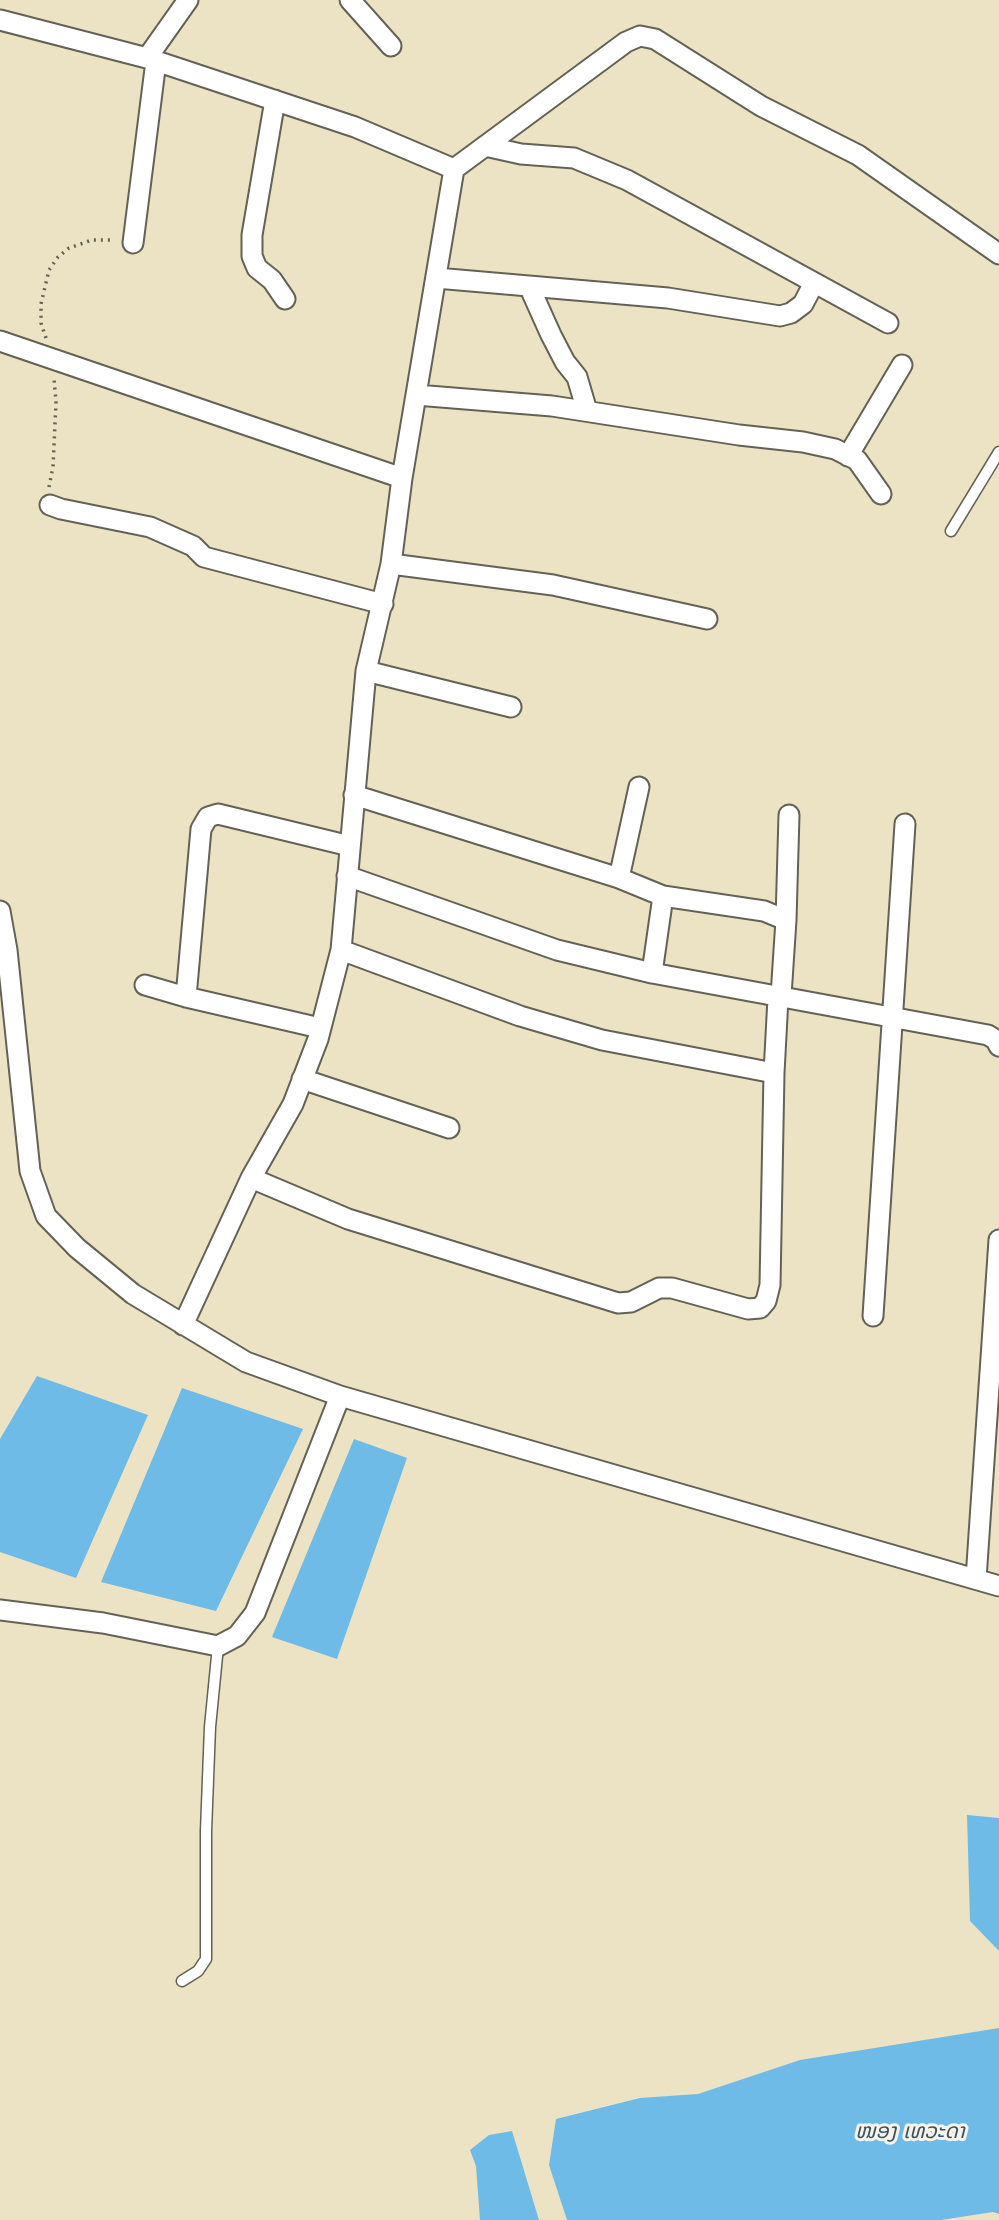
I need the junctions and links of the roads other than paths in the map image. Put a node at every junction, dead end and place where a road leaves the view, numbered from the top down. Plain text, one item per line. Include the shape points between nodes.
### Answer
1 (188, 0) edge
2 (350, 0) edge
3 (0, 20) edge
4 (391, 46) dead end
5 (152, 60) junction
6 (275, 100) junction
7 (485, 146) junction
8 (454, 169) junction
9 (133, 243) dead end
10 (999, 254) edge
11 (436, 278) junction
12 (814, 283) junction
13 (529, 286) junction
14 (285, 299) dead end
15 (888, 323) dead end
16 (0, 341) edge
17 (902, 365) dead end
18 (416, 395) junction
19 (587, 411) junction
20 (999, 452) edge
21 (848, 456) junction
22 (402, 478) junction
23 (881, 494) dead end
24 (50, 505) dead end
25 (951, 531) dead end
26 (391, 564) junction
27 (383, 604) junction
28 (707, 620) dead end
29 (366, 671) junction
30 (511, 708) dead end
31 (639, 788) dead end
32 (354, 795) junction
33 (789, 815) dead end
34 (905, 824) dead end
35 (350, 846) junction
36 (347, 876) junction
37 (619, 878) junction
38 (663, 896) junction
39 (0, 911) edge
40 (786, 920) junction
41 (341, 950) junction
42 (652, 973) junction
43 (145, 985) dead end
44 (186, 997) junction
45 (780, 997) junction
46 (892, 1018) junction
47 (320, 1028) junction
48 (999, 1046) edge
49 (774, 1073) junction
50 (302, 1079) junction
51 (449, 1128) dead end
52 (251, 1178) junction
53 (999, 1240) edge
54 (873, 1316) dead end
55 (183, 1325) junction
56 (340, 1396) junction
57 (976, 1579) junction
58 (999, 1586) edge
59 (0, 1610) edge
60 (219, 1646) junction
61 (182, 1981) dead end

1 - 5 street
2 - 4 street
3 - 5 street
5 - 6 street
5 - 9 street
6 - 8 street via 355,127
6 - 14 street via 252,256
7 - 8 street
7 - 10 street via 626,42 640,37 655,39 761,106 858,155
7 - 12 street via 574,158 627,180
8 - 11 street
11 - 13 street
11 - 18 street
12 - 13 street via 803,304 780,316 668,298
12 - 15 street
13 - 19 street via 576,377
16 - 22 street
17 - 21 street
18 - 19 street
18 - 22 street
19 - 21 street via 803,442
20 - 25 lane
21 - 23 street via 857,460
22 - 26 street
24 - 27 street via 150,527 193,545 204,557
26 - 27 street
26 - 28 street via 553,585
27 - 29 street
29 - 30 street
29 - 32 street
31 - 37 street
32 - 35 street
32 - 37 street
33 - 40 street
34 - 46 street
35 - 36 street
35 - 44 street via 218,814 208,817 201,829
36 - 41 street
36 - 42 street via 556,950
37 - 38 street
38 - 40 street via 764,911
38 - 42 street
39 - 55 street via 30,1171 46,1216 133,1294
40 - 45 street
41 - 47 street
41 - 49 street via 520,1016 602,1040
42 - 45 street
43 - 44 street
44 - 47 street
45 - 46 street
45 - 49 street
46 - 48 street via 988,1035
46 - 54 street
47 - 50 street
49 - 52 street via 770,1285 760,1308 748,1309 673,1288 659,1288 631,1302 618,1303 348,1219
50 - 51 street
50 - 52 street
52 - 55 street
53 - 57 street
55 - 56 street via 246,1362
56 - 57 street
56 - 60 street via 255,1613 237,1636
57 - 58 street
59 - 60 street via 103,1623
60 - 61 lane via 208,1766 206,1959 198,1972

